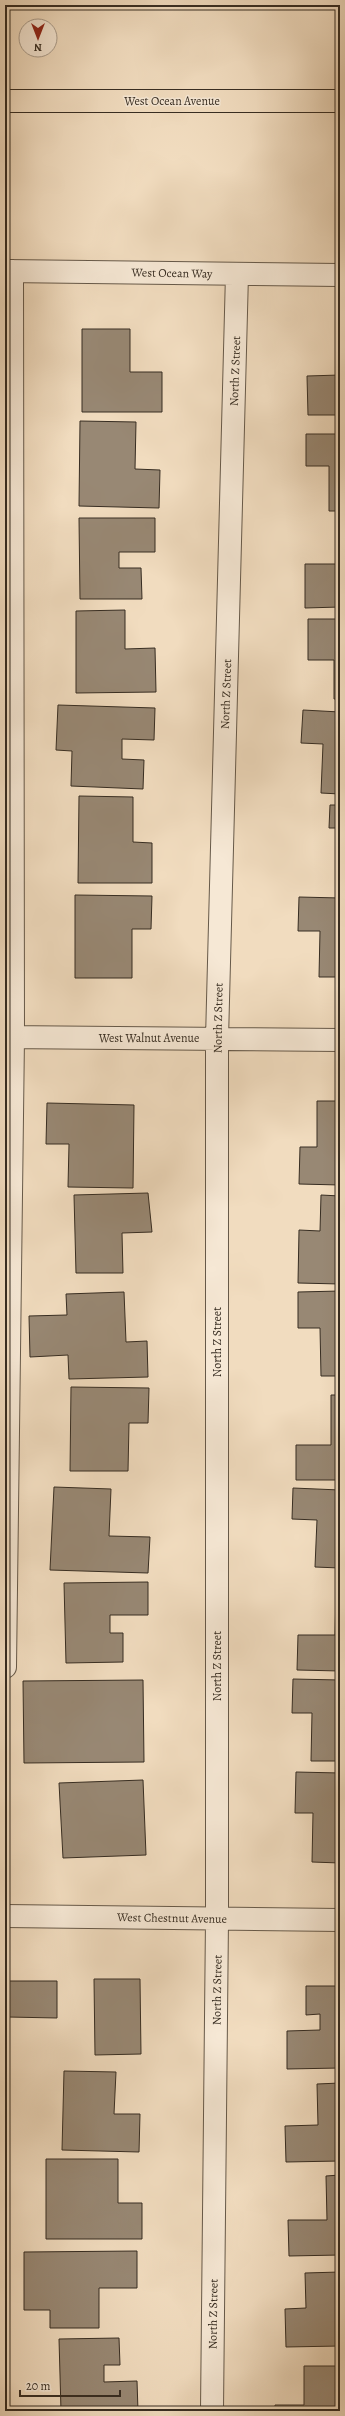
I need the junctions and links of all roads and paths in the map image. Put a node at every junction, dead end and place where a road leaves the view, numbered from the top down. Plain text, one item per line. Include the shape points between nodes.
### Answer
1 (5, 101) edge
2 (340, 101) edge
3 (9, 271) edge
4 (237, 274) junction
5 (340, 275) edge
6 (9, 1037) edge
7 (217, 1038) junction
8 (340, 1040) edge
9 (5, 1667) edge
10 (5, 1916) edge
11 (217, 1919) junction
12 (340, 1920) edge
13 (212, 2411) edge

1 - 2 main road, West Ocean Avenue
3 - 4 street, West Ocean Way
3 - 6 street
4 - 5 street, West Ocean Way
4 - 7 street, North Z Street
6 - 7 street, West Walnut Avenue
6 - 9 street
7 - 8 street, West Walnut Avenue
7 - 11 street, North Z Street
10 - 11 street, West Chestnut Avenue
11 - 12 street, West Chestnut Avenue
11 - 13 street, North Z Street

